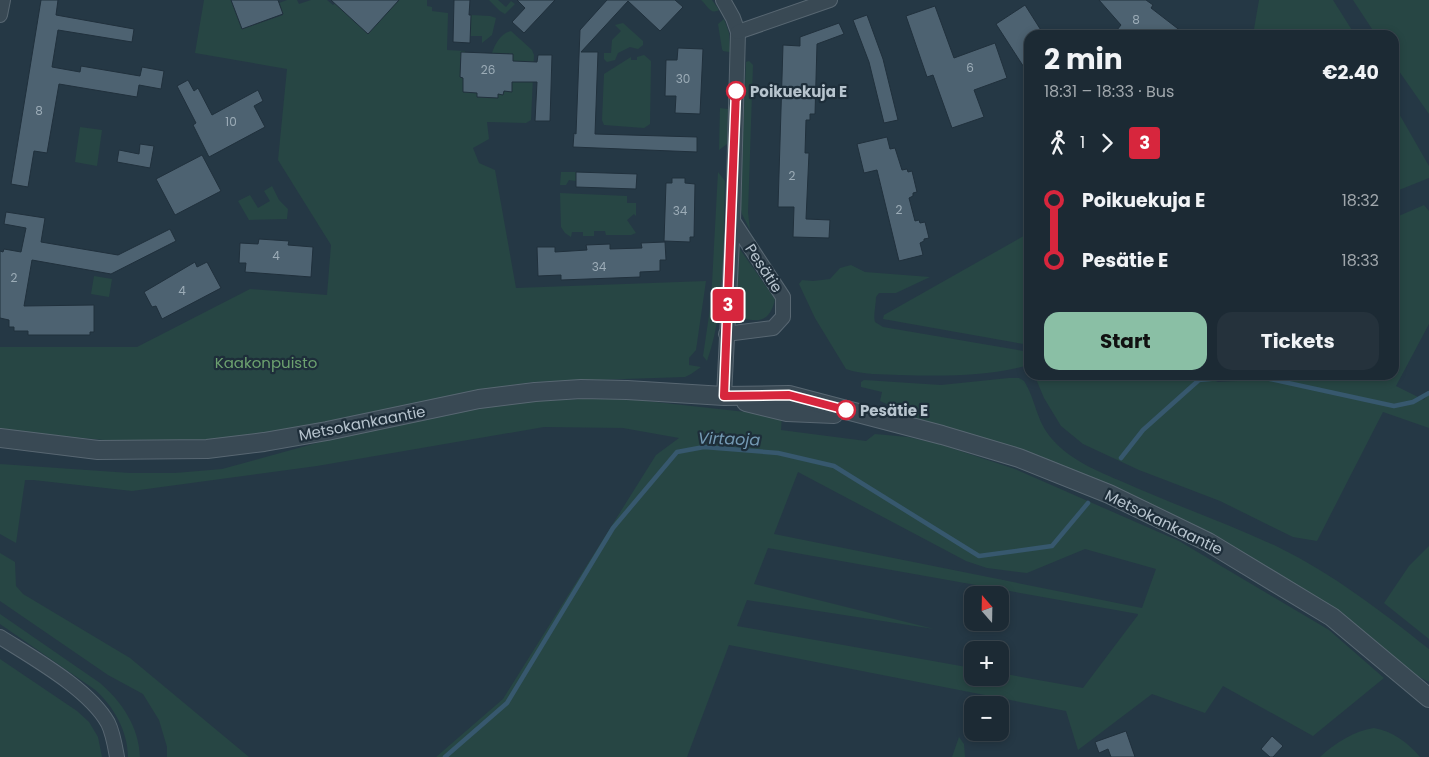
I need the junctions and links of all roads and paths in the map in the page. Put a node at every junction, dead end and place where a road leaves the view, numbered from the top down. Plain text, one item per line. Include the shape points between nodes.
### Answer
1 (3, 0) edge
2 (723, 0) edge
3 (830, 0) edge
4 (0, 15) edge
5 (738, 32) junction
6 (732, 221) junction
7 (726, 334) junction
8 (724, 396) junction
9 (0, 438) edge
10 (0, 637) edge
11 (1429, 698) edge
12 (117, 757) edge

1 - 4 street
2 - 5 street, Pesätie
3 - 5 street
5 - 6 street, Pesätie
6 - 7 street, Pesätie
6 - 7 street, Pesätie via 783,297 783,317 773,328
7 - 8 street, Pesätie
8 - 9 street, Metsokankaantie via 581,389 535,392 479,399 273,441 206,449 98,450
8 - 11 street, Metsokankaantie via 787,412 864,416 942,435 1019,458 1109,494 1208,542 1332,617
10 - 12 street via 90,699 109,725

